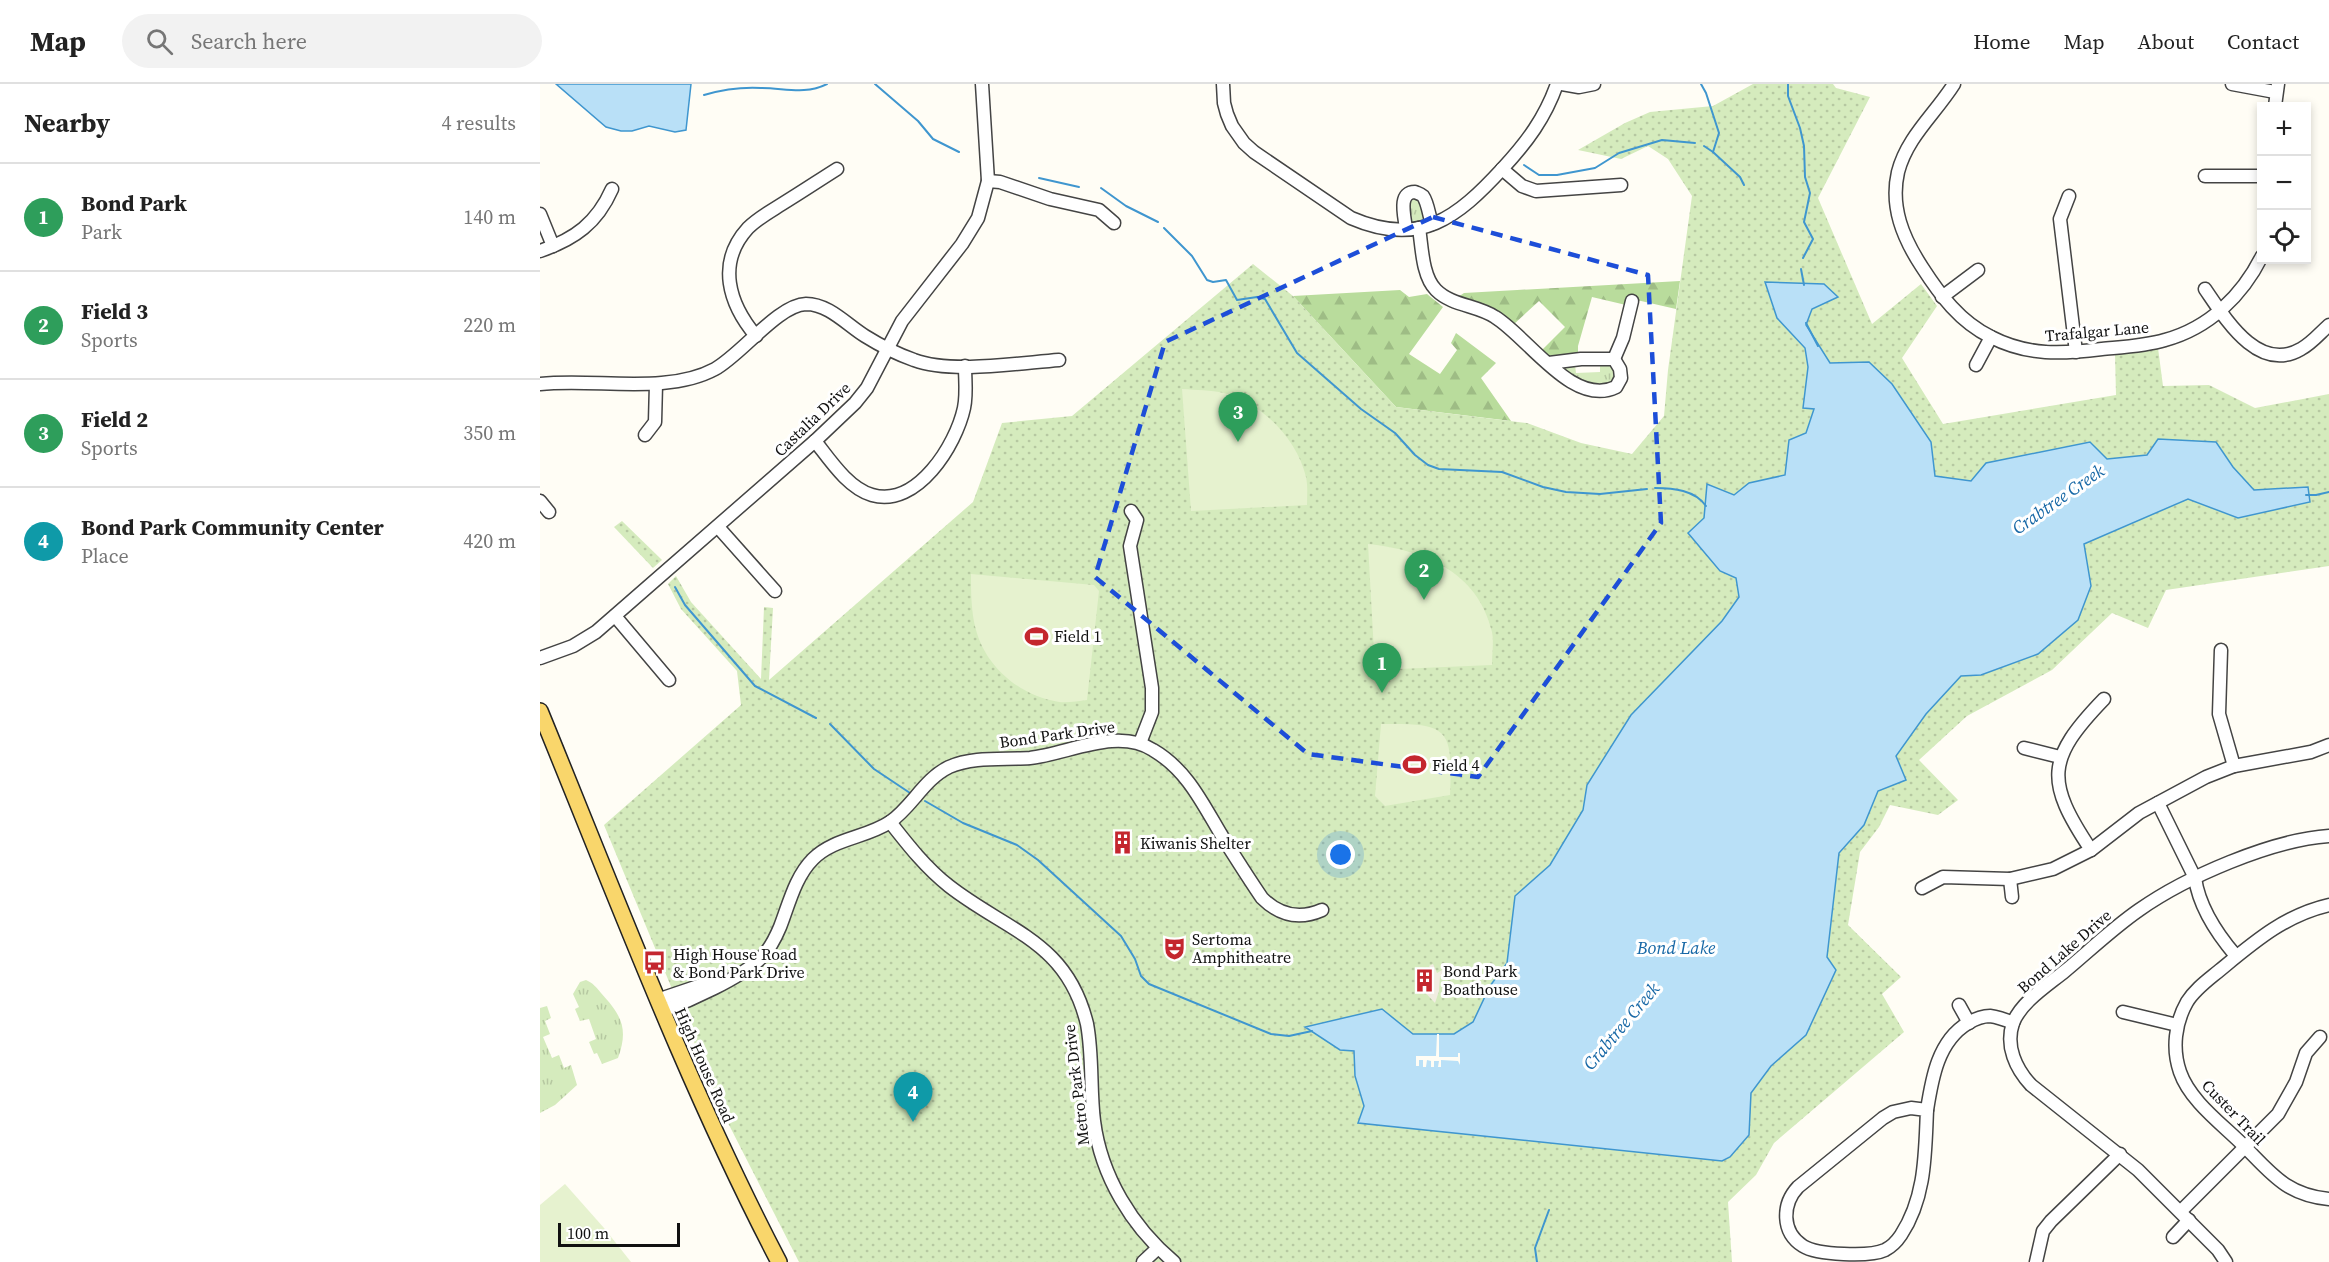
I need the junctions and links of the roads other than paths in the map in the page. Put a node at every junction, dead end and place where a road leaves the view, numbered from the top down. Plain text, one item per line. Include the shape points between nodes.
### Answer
1 (982, 84) edge
2 (1223, 84) edge
3 (1557, 84) edge
4 (1562, 84) edge
5 (1594, 84) edge
6 (1954, 84) edge
7 (2232, 84) edge
8 (2277, 88) edge
9 (837, 169) dead end
10 (1502, 169) junction
11 (2205, 176) dead end
12 (2257, 176) edge
13 (988, 181) junction
14 (1621, 185) dead end
15 (612, 189) dead end
16 (2069, 196) dead end
17 (540, 214) edge
18 (1114, 224) dead end
19 (1431, 224) junction
20 (1412, 229) junction
21 (553, 246) junction
22 (540, 251) edge
23 (2258, 264) edge
24 (1978, 270) dead end
25 (2205, 289) dead end
26 (1942, 297) junction
27 (1632, 301) dead end
28 (2220, 311) junction
29 (2329, 325) edge
30 (756, 336) junction
31 (1991, 337) junction
32 (888, 349) junction
33 (2076, 352) junction
34 (1614, 359) junction
35 (1059, 360) dead end
36 (1549, 363) junction
37 (1976, 365) dead end
38 (964, 366) junction
39 (540, 384) edge
40 (656, 384) junction
41 (645, 435) dead end
42 (815, 441) junction
43 (540, 501) edge
44 (1131, 511) dead end
45 (549, 512) dead end
46 (718, 527) junction
47 (775, 591) dead end
48 (615, 616) junction
49 (2221, 650) dead end
50 (540, 658) edge
51 (669, 680) dead end
52 (2104, 699) dead end
53 (540, 711) edge
54 (1140, 743) junction
55 (2329, 745) edge
56 (2025, 748) dead end
57 (2060, 757) junction
58 (2234, 765) junction
59 (2158, 803) junction
60 (890, 822) junction
61 (2329, 836) edge
62 (2091, 850) junction
63 (2010, 879) junction
64 (2195, 879) junction
65 (1922, 888) dead end
66 (2012, 897) dead end
67 (2329, 905) edge
68 (1322, 910) dead end
69 (2236, 956) junction
70 (660, 1005) junction
71 (1959, 1005) dead end
72 (2123, 1012) dead end
73 (1969, 1023) junction
74 (2013, 1023) junction
75 (2177, 1025) junction
76 (2320, 1037) dead end
77 (1927, 1110) junction
78 (2246, 1147) junction
79 (2120, 1154) junction
80 (2329, 1199) edge
81 (2185, 1216) junction
82 (2173, 1237) dead end
83 (1158, 1248) junction
84 (779, 1262) edge
85 (1143, 1262) edge
86 (1174, 1262) edge
87 (2036, 1262) edge
88 (2226, 1262) edge

1 - 13 street, Castalia Drive
2 - 20 street via 1224,103 1232,126 1254,152 1351,218 1380,228
3 - 10 street via 1539,125
4 - 5 street
6 - 26 street, Trafalgar Lane via 1905,152 1896,192 1906,240
7 - 8 street
9 - 30 street via 756,221 738,244 731,263 730,289 742,319
10 - 14 street via 1522,186 1536,191
10 - 19 street via 1469,203
11 - 12 street
13 - 18 street via 1099,210
13 - 32 street, Castalia Drive via 970,232 910,309
15 - 21 street via 603,209 591,221
16 - 33 street via 2060,219
17 - 21 street
19 - 20 street
19 - 20 street via 1423,196 1411,193 1403,201
20 - 36 street via 1438,291 1500,320
21 - 22 street
23 - 28 street, Trafalgar Lane via 2247,284
24 - 26 street
25 - 28 street
26 - 31 street, Trafalgar Lane
27 - 34 street
28 - 29 street via 2252,346 2275,355 2301,349
28 - 33 street, Trafalgar Lane via 2200,326 2165,341
30 - 32 street via 786,310 814,304
30 - 40 street via 709,372 680,382
31 - 33 street, Trafalgar Lane via 2038,353
31 - 37 street
32 - 38 street via 928,364
32 - 42 street, Castalia Drive via 861,396
34 - 36 street
34 - 36 street via 1621,378 1616,387 1601,393 1576,385
35 - 38 street
38 - 42 street via 965,398 957,428 928,475 910,490 894,496 865,492 847,478
39 - 40 street
40 - 41 street via 655,422
42 - 46 street, Castalia Drive
43 - 45 street
44 - 54 street via 1137,520 1130,546 1152,688 1152,712
46 - 47 street
46 - 48 street, Castalia Drive
48 - 50 street, Castalia Drive via 585,640
48 - 51 street
49 - 58 street via 2219,714
52 - 57 street via 2074,730
53 - 70 main road, High House Road
54 - 60 street, Bond Park Drive via 1105,742 1032,758 971,761 951,766
54 - 68 street, Bond Park Drive via 1166,758 1188,780 1269,905 1289,915
55 - 58 street via 2311,752
56 - 57 street
57 - 62 street via 2063,803
58 - 59 street
59 - 62 street
59 - 64 street
60 - 70 street, Bond Park Drive via 834,845 810,861 771,946 754,965 738,974 691,987
60 - 83 street, Metro Park Drive via 935,874 1036,942 1069,980 1084,1011 1088,1031 1094,1122 1103,1160 1122,1201
61 - 64 street, Bond Lake Drive via 2276,846
62 - 63 street via 2053,869
63 - 65 street via 1943,877
63 - 66 street
64 - 69 street via 2214,926
64 - 74 street, Bond Lake Drive via 2137,911 2034,997
67 - 69 street, Custer Trail via 2285,921
69 - 75 street, Custer Trail via 2192,995
70 - 84 main road, High House Road via 706,1113
71 - 73 street
72 - 75 street
73 - 74 street via 1991,1016
73 - 77 street via 1943,1048
74 - 79 street via 2012,1054 2021,1075
75 - 78 street, Custer Trail via 2175,1051 2185,1083
76 - 78 street via 2306,1053 2296,1082 2278,1114
77 - 77 street via 1919,1196 1895,1243 1884,1251 1868,1254 1812,1250 1796,1240 1785,1217 1790,1195 1798,1187 1893,1112
78 - 80 street, Custer Trail via 2274,1178 2296,1191
78 - 81 street
79 - 81 street
79 - 87 street via 2050,1221 2043,1231
81 - 82 street
81 - 88 street
83 - 85 street
83 - 86 street, Metro Park Drive

